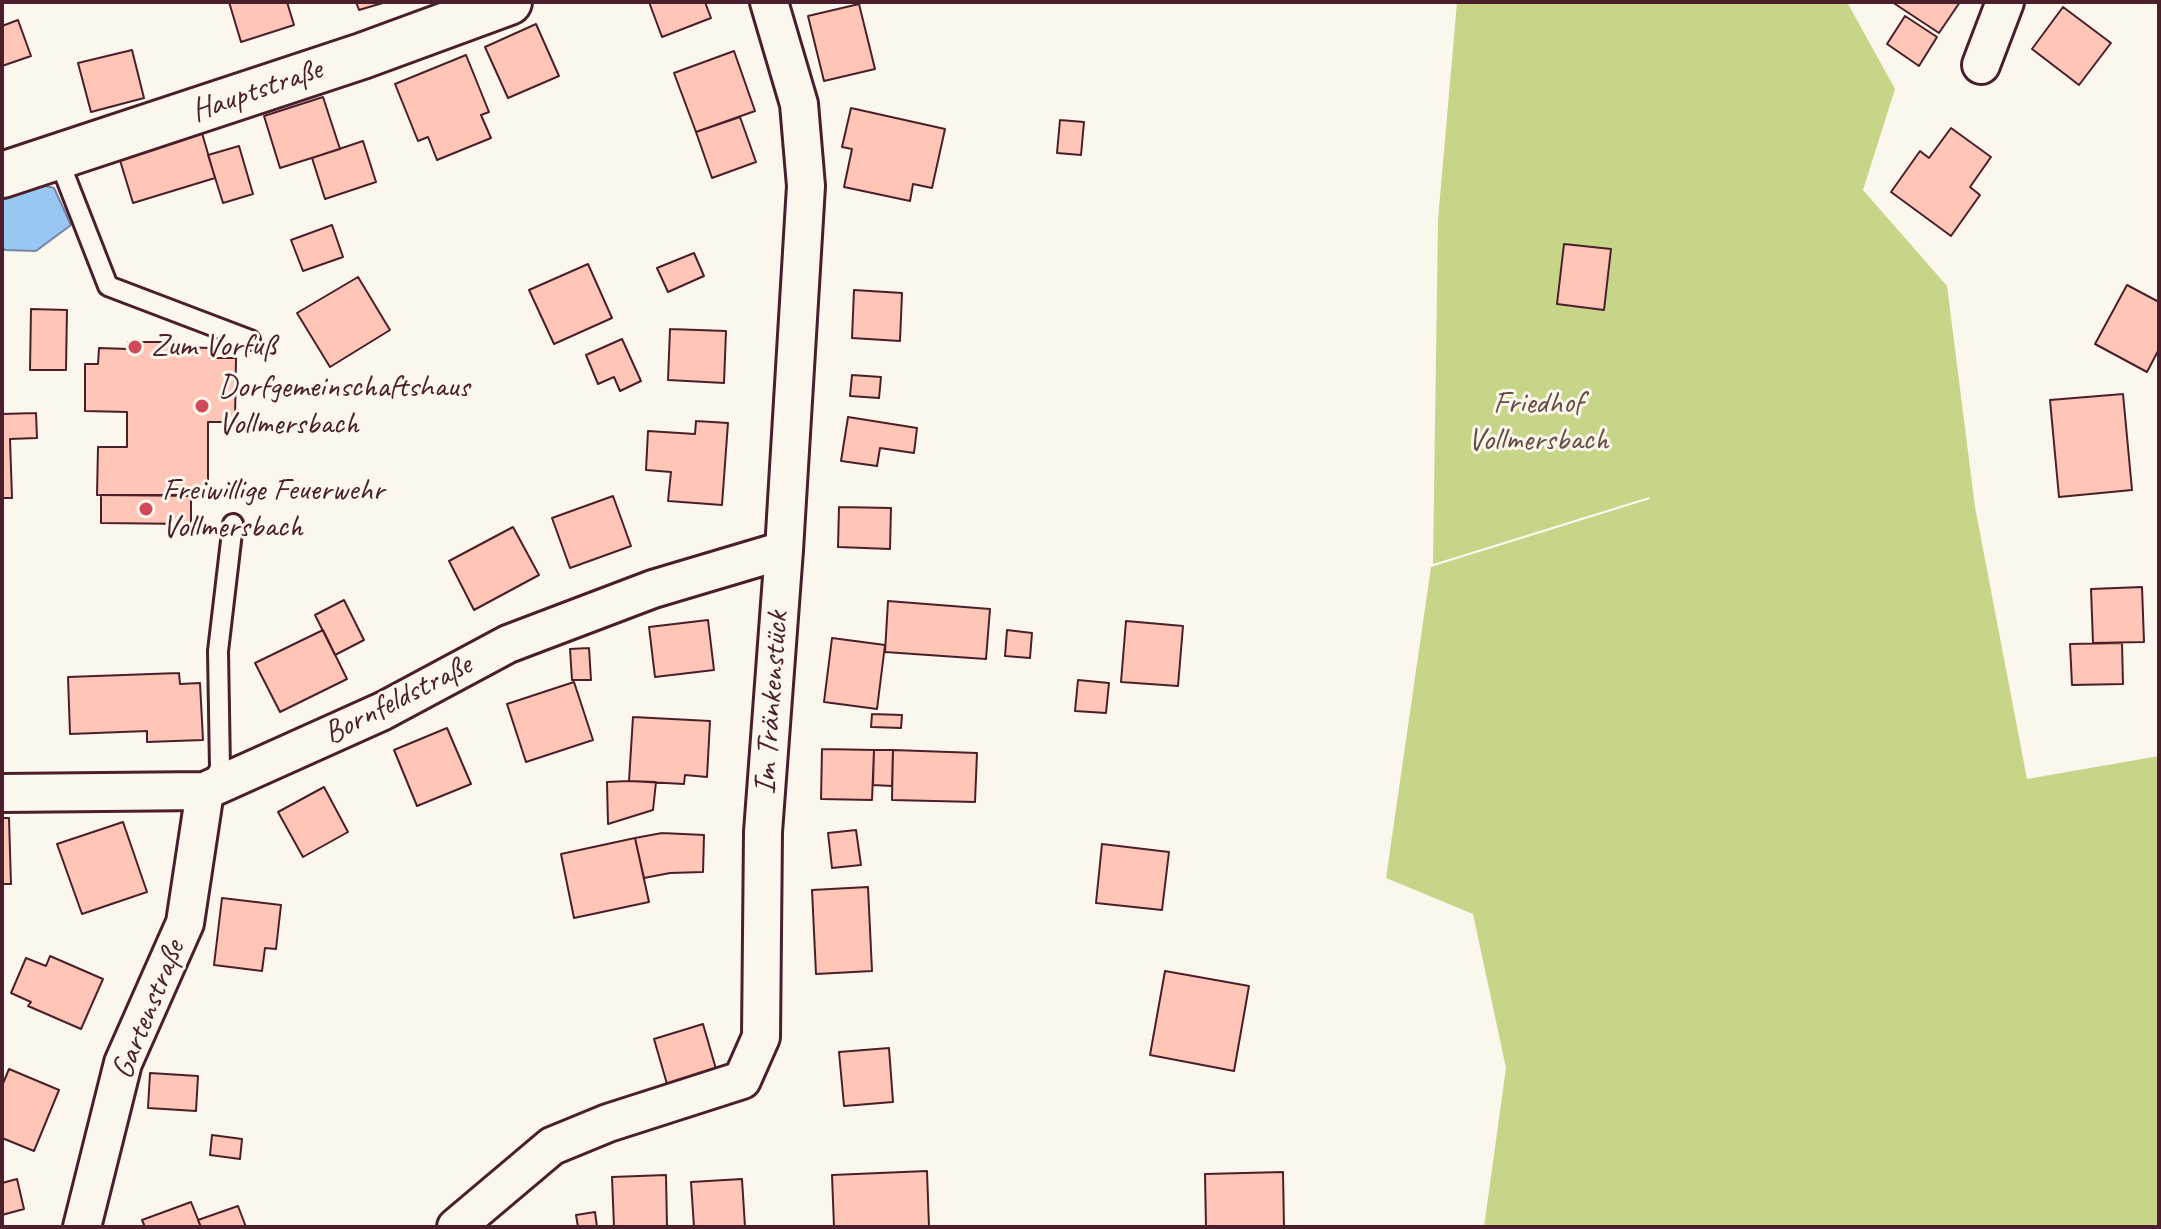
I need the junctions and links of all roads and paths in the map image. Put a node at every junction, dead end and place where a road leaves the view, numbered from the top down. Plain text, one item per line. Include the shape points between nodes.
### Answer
1 (509, 2) edge
2 (769, 2) edge
3 (2005, 2) edge
4 (1981, 65) dead end
5 (58, 158) junction
6 (2, 175) edge
7 (250, 340) dead end
8 (233, 524) dead end
9 (784, 550) junction
10 (205, 791) junction
11 (2, 793) edge
12 (82, 1227) edge
13 (456, 1227) edge

1 - 5 main road, Hauptstraße
2 - 9 street, Im Tränkenstück via 799,104 806,186
3 - 4 street
5 - 6 main road, Hauptstraße
5 - 7 lane via 108,286
8 - 10 lane via 218,651 220,769
9 - 10 street, Bornfeldstraße via 653,589 508,644 383,711
9 - 13 street, Im Tränkenstück via 763,832 761,1037 742,1080 552,1146
10 - 11 street, Bornfeldstraße
10 - 12 street, Gartenstraße via 185,923 123,1063

